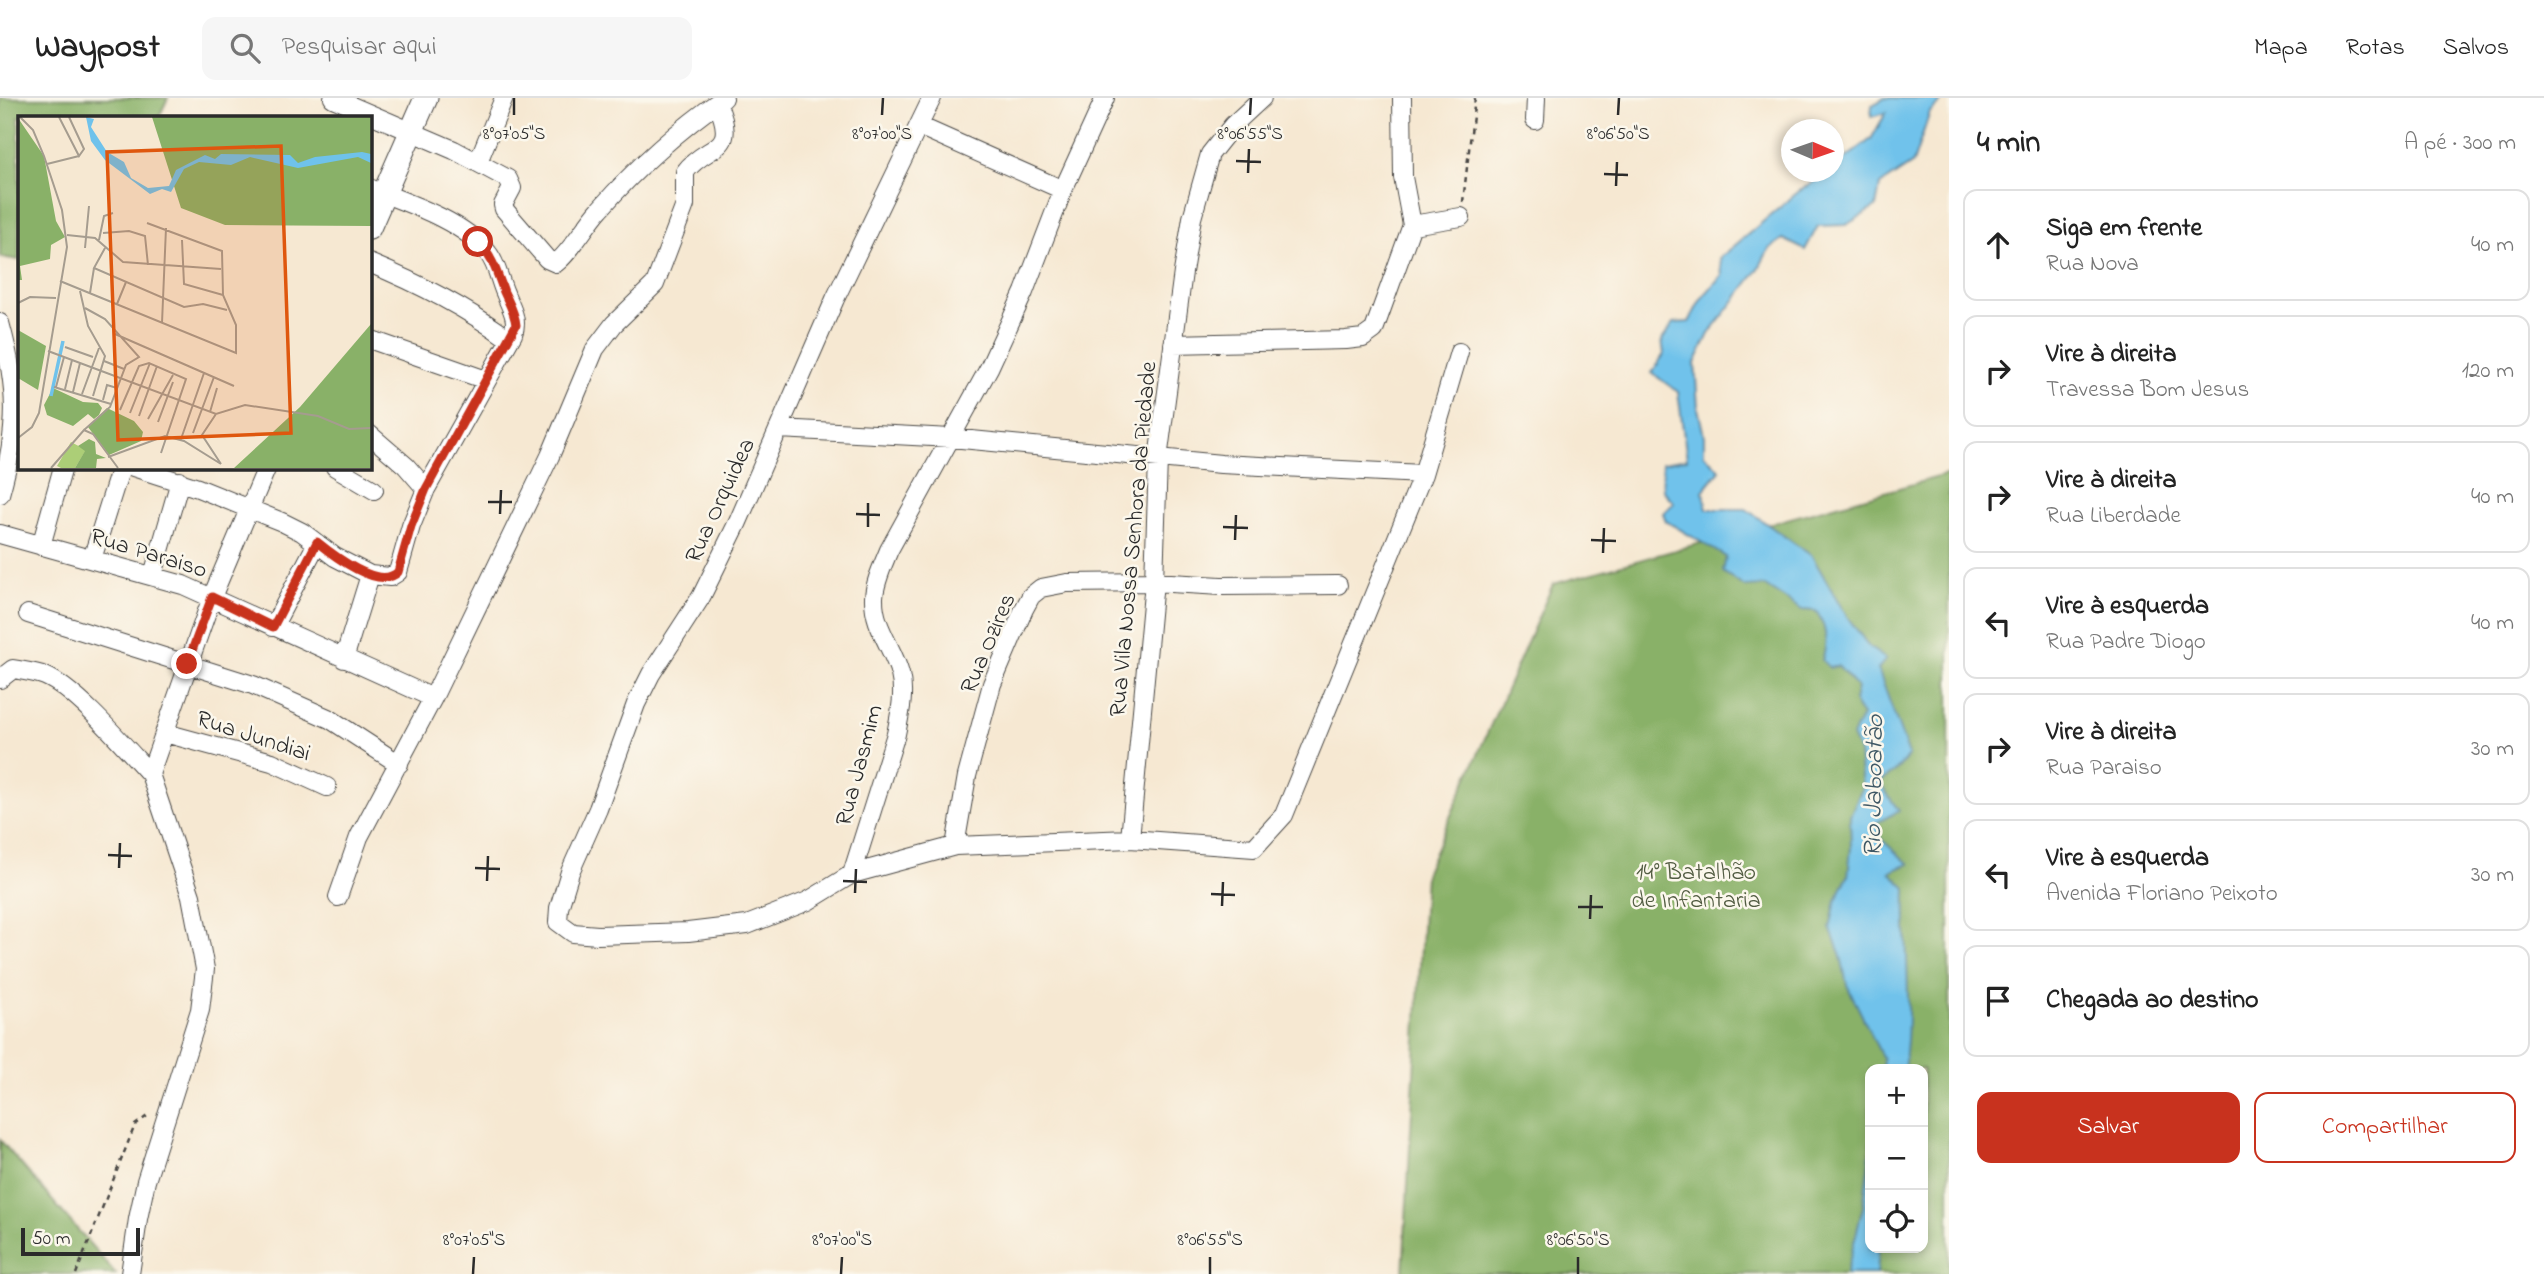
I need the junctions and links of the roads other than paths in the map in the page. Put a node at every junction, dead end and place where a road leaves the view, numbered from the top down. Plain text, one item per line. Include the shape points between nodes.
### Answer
1 (426, 98) edge
2 (504, 98) edge
3 (932, 98) edge
4 (1105, 98) edge
5 (1262, 98) edge
6 (1402, 98) edge
7 (1536, 98) edge
8 (344, 100) edge
9 (720, 101) edge
10 (1535, 120) dead end
11 (919, 126) junction
12 (413, 131) junction
13 (478, 162) junction
14 (1063, 190) junction
15 (377, 191) edge
16 (1461, 217) road end
17 (371, 219) edge
18 (1412, 225) junction
19 (371, 264) edge
20 (0, 323) edge
21 (512, 332) junction
22 (371, 340) edge
23 (1173, 344) junction
24 (1459, 352) dead end
25 (486, 380) junction
26 (11, 419) edge
27 (779, 429) junction
28 (371, 436) edge
29 (951, 438) junction
30 (1158, 459) junction
31 (61, 469) edge
32 (120, 469) edge
33 (140, 469) edge
34 (266, 469) edge
35 (338, 469) edge
36 (1423, 474) junction
37 (180, 481) junction
38 (426, 489) junction
39 (374, 490) dead end
40 (0, 494) edge
41 (249, 508) junction
42 (0, 534) edge
43 (317, 542) junction
44 (41, 546) junction
45 (92, 559) junction
46 (153, 575) junction
47 (370, 575) junction
48 (1154, 582) junction
49 (1338, 585) dead end
50 (212, 597) junction
51 (28, 614) dead end
52 (273, 627) junction
53 (344, 659) junction
54 (187, 664) junction
55 (0, 679) edge
56 (433, 698) junction
57 (165, 733) junction
58 (399, 764) junction
59 (150, 774) junction
60 (327, 787) dead end
61 (1130, 839) junction
62 (955, 846) junction
63 (852, 874) junction
64 (338, 897) dead end
65 (130, 1274) edge

1 - 12 street
2 - 13 street
3 - 11 street, Rua Orquidea
4 - 14 street, Rua Jasmim
5 - 23 street, Rua Vila Nossa Senhora da Piedade via 1210,154 1192,218
6 - 18 street via 1403,177
7 - 10 street
8 - 12 street
9 - 13 street via 633,172 556,263 547,259 506,213 508,179
9 - 56 street via 723,140 685,172 685,205 655,284 595,349 550,456
11 - 14 street
11 - 27 street, Rua Orquidea via 835,299
12 - 13 street
12 - 15 street
14 - 29 street, Rua Jasmim via 1024,292
15 - 17 street
15 - 21 street via 454,226 483,247 495,264 513,312
16 - 18 street
18 - 23 street via 1374,330 1363,338
19 - 21 street
20 - 26 street via 14,383
21 - 25 street
22 - 25 street
23 - 30 street, Rua Vila Nossa Senhora da Piedade
24 - 36 street
25 - 38 street
26 - 40 street via 11,456
27 - 29 street
27 - 63 street, Rua Orquidea via 701,597 636,704 566,882 558,922 583,934 718,930 772,917
28 - 38 street
29 - 30 street
29 - 63 street, Rua Jasmim via 889,550 875,588 878,623 900,676 902,701
30 - 36 street
30 - 48 street, Rua Vila Nossa Senhora da Piedade
31 - 44 street
32 - 45 street
33 - 37 street
34 - 41 street
35 - 39 street
36 - 61 street via 1284,815 1254,848
37 - 41 street
37 - 46 street
38 - 47 street via 395,576
41 - 43 street
41 - 50 street
42 - 44 street, Rua Paraiso
43 - 47 street
43 - 52 street
44 - 45 street, Rua Paraiso
45 - 46 street, Rua Paraiso
46 - 50 street, Rua Paraiso
47 - 53 street
48 - 49 street, Rua Ozires
48 - 61 street, Rua Vila Nossa Senhora da Piedade
48 - 62 street, Rua Ozires via 1068,583 1041,588 1031,597 1014,630 976,736
50 - 52 street, Rua Paraiso
50 - 54 street
51 - 54 street
52 - 53 street, Rua Paraiso
53 - 56 street, Rua Paraiso
54 - 57 street
54 - 58 street via 253,685 330,719
55 - 59 street via 13,669 57,683
56 - 58 street
57 - 59 street
57 - 60 street, Rua Jundiai via 272,762
58 - 64 street via 359,837
59 - 65 street via 191,895 205,969 200,1010 146,1181
61 - 62 street
62 - 63 street

